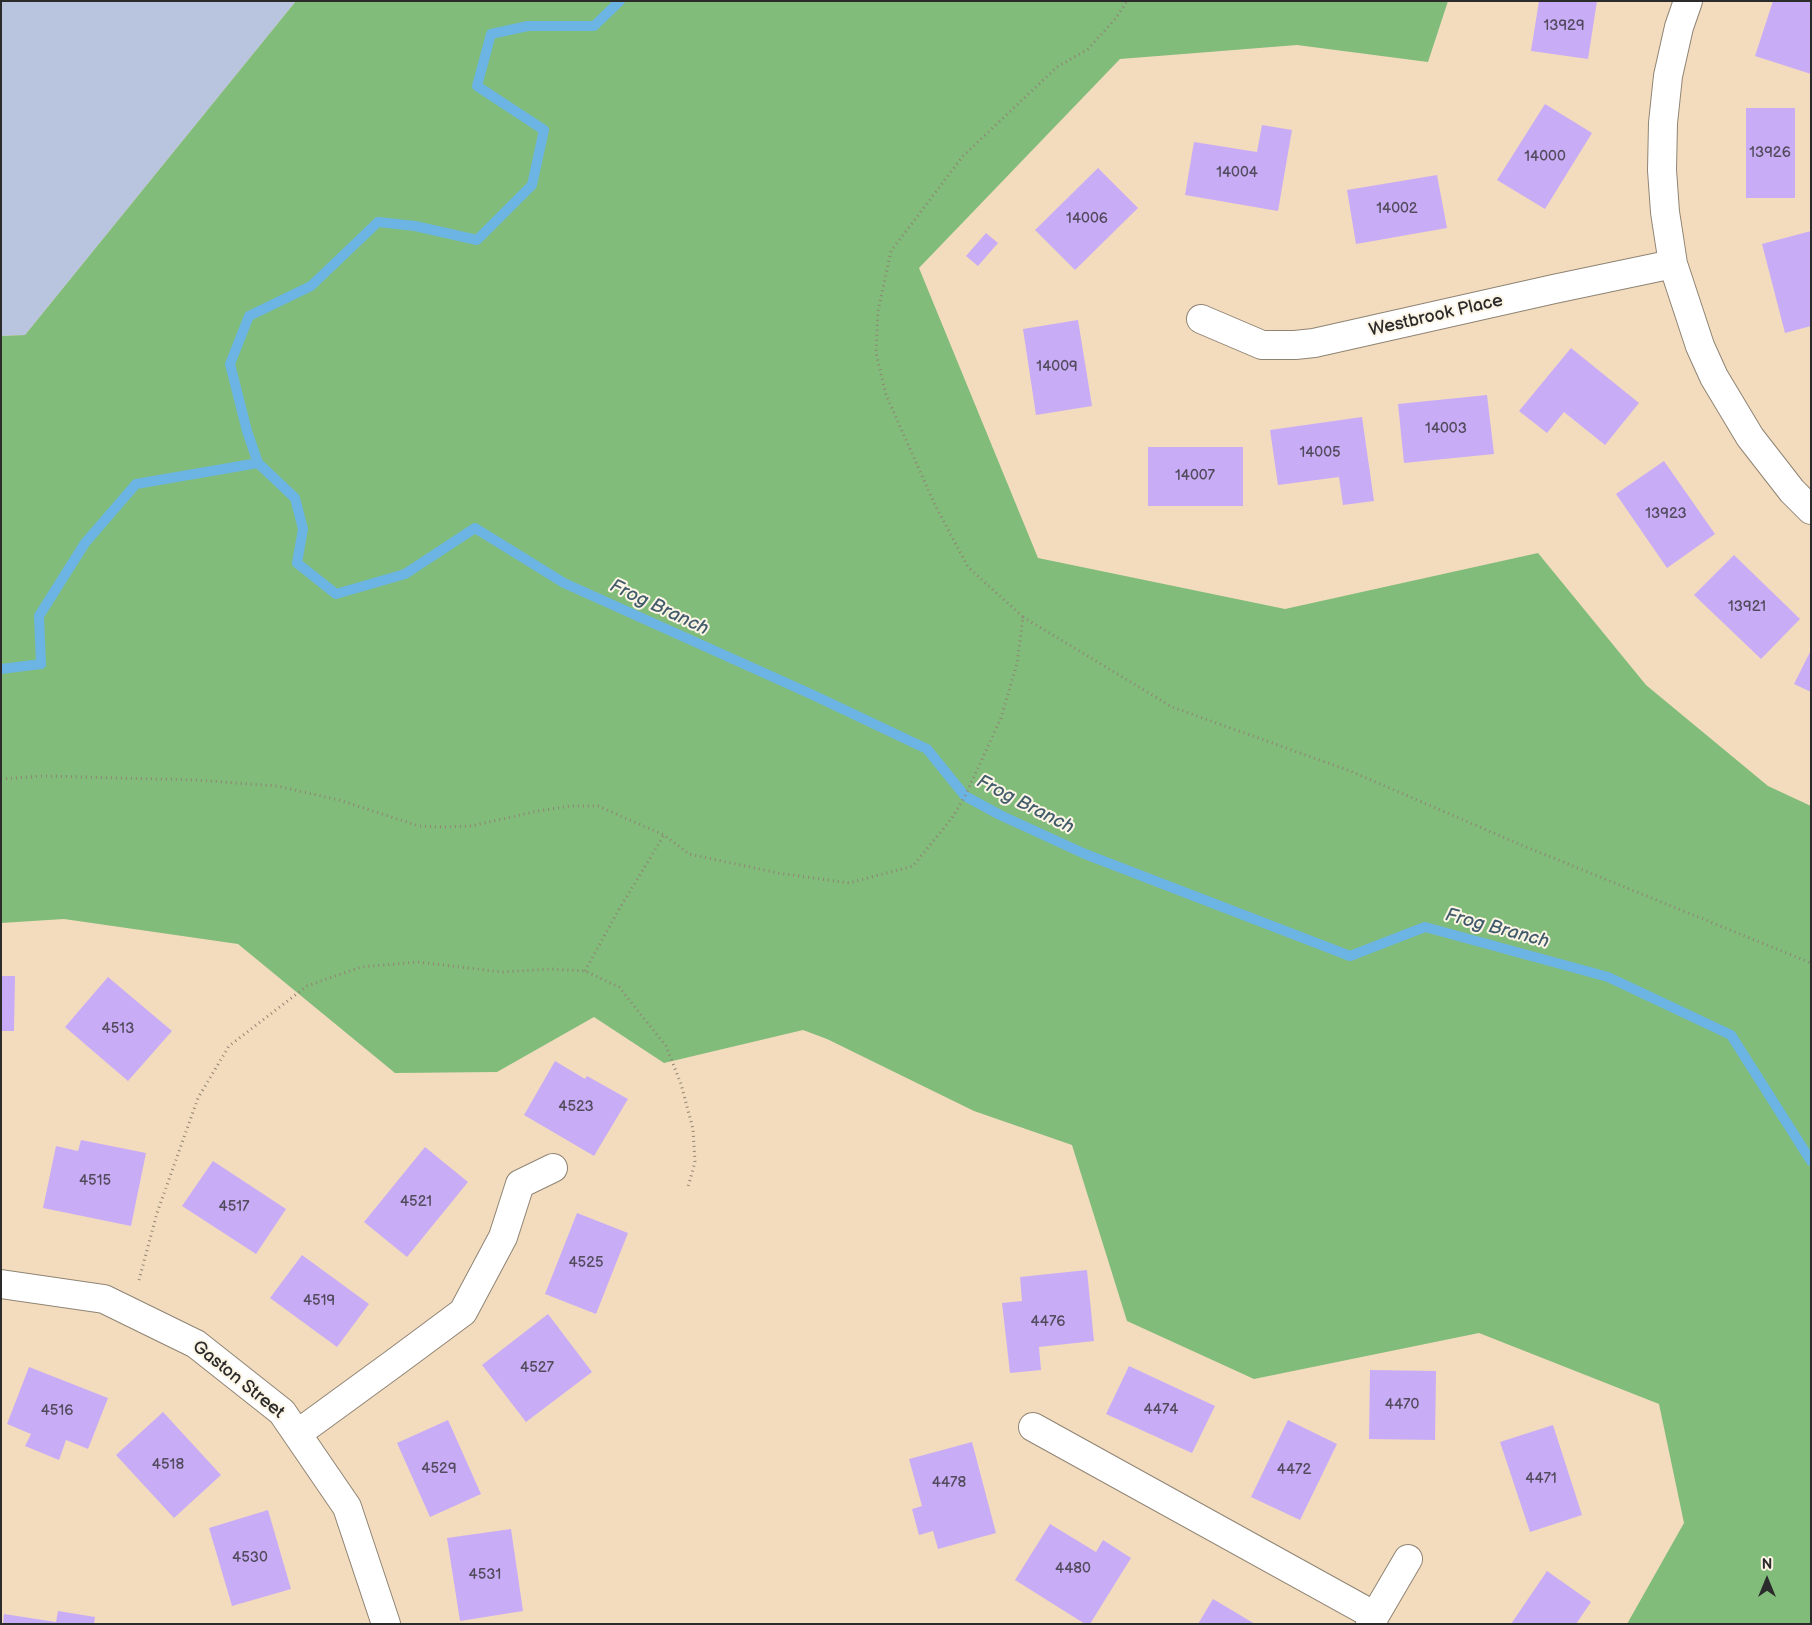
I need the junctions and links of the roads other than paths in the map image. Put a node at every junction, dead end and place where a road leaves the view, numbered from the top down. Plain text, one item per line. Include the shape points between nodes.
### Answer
1 (1688, 1) edge
2 (1673, 264) junction
3 (1201, 319) dead end
4 (1811, 510) edge
5 (553, 1168) dead end
6 (1, 1284) edge
7 (1033, 1427) dead end
8 (298, 1434) junction
9 (1408, 1559) dead end
10 (1372, 1620) edge
11 (386, 1624) edge

1 - 2 street via 1668,76 1663,123 1662,170
2 - 3 street, Westbrook Place via 1314,343 1262,345
2 - 4 street via 1700,346 1714,376 1750,437
5 - 8 street via 520,1184 503,1237 462,1312
6 - 8 street, Gaston Street via 104,1299 196,1344 282,1412
7 - 10 street
8 - 11 street, Gaston Street via 347,1507
9 - 10 street

